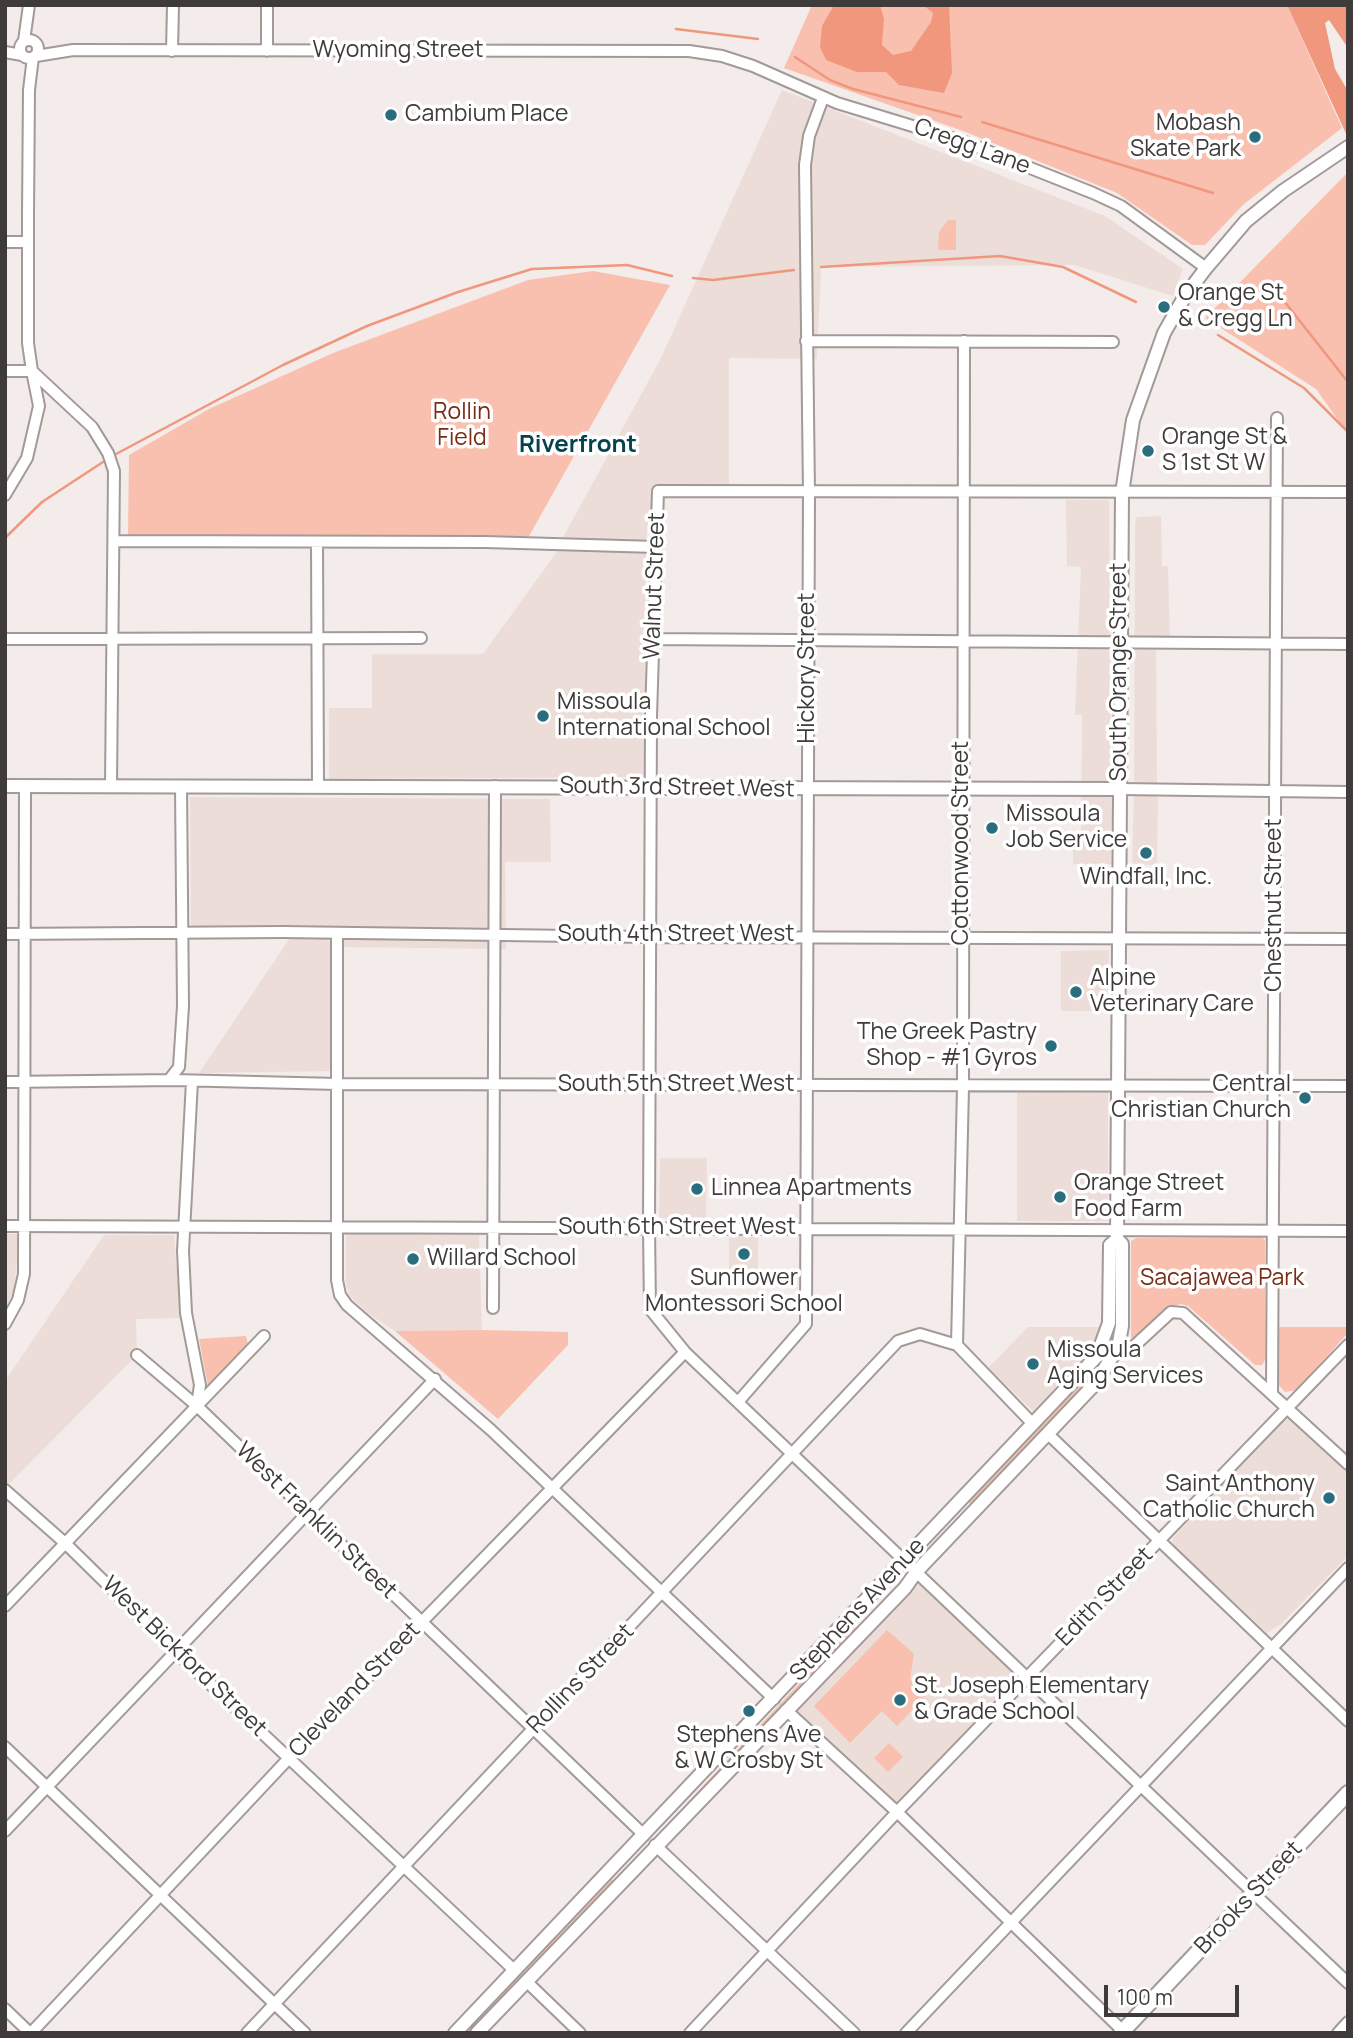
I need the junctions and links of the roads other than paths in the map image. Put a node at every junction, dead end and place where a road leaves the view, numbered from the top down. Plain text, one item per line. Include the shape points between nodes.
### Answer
1 (173, 5) edge
2 (267, 5) edge
3 (29, 7) edge
4 (5, 46) edge
5 (29, 49) junction
6 (172, 51) junction
7 (267, 51) junction
8 (5, 52) edge
9 (722, 56) joint
10 (823, 98) junction
11 (1348, 147) edge
12 (5, 242) edge
13 (28, 242) junction
14 (1206, 268) junction
15 (806, 341) junction
16 (964, 341) junction
17 (1113, 342) dead end
18 (5, 371) edge
19 (32, 371) junction
20 (1277, 418) dead end
21 (1348, 492) edge
22 (809, 493) junction
23 (963, 493) junction
24 (1122, 493) junction
25 (1278, 494) junction
26 (5, 495) edge
27 (115, 541) junction
28 (317, 542) junction
29 (656, 547) junction
30 (317, 638) junction
31 (421, 638) dead end
32 (5, 639) edge
33 (113, 639) junction
34 (653, 639) junction
35 (809, 641) junction
36 (963, 641) junction
37 (1120, 643) junction
38 (1275, 643) junction
39 (1348, 644) edge
40 (318, 785) junction
41 (5, 786) edge
42 (25, 786) junction
43 (111, 786) junction
44 (181, 786) junction
45 (495, 786) junction
46 (1119, 789) junction
47 (650, 790) junction
48 (807, 790) junction
49 (961, 791) junction
50 (1276, 792) junction
51 (1348, 792) edge
52 (5, 934) edge
53 (26, 934) junction
54 (183, 934) junction
55 (496, 934) junction
56 (337, 935) junction
57 (806, 936) junction
58 (649, 937) junction
59 (963, 937) junction
60 (1118, 937) junction
61 (1274, 939) junction
62 (1348, 939) edge
63 (169, 1080) junction
64 (192, 1081) junction
65 (5, 1082) edge
66 (26, 1082) junction
67 (338, 1084) junction
68 (494, 1084) junction
69 (650, 1085) junction
70 (806, 1086) junction
71 (1116, 1086) junction
72 (1274, 1086) junction
73 (1348, 1086) edge
74 (963, 1087) junction
75 (5, 1226) edge
76 (25, 1226) junction
77 (183, 1227) junction
78 (338, 1228) junction
79 (494, 1228) junction
80 (649, 1228) junction
81 (807, 1228) junction
82 (961, 1228) junction
83 (1274, 1230) junction
84 (1348, 1231) edge
85 (1117, 1234) junction
86 (493, 1308) dead end
87 (5, 1324) edge
88 (264, 1336) dead end
89 (957, 1345) junction
90 (1348, 1345) edge
91 (1118, 1348) junction
92 (685, 1352) junction
93 (137, 1355) dead end
94 (435, 1379) junction
95 (1272, 1392) junction
96 (738, 1402) junction
97 (197, 1406) junction
98 (1287, 1410) junction
99 (1032, 1424) junction
100 (1048, 1434) junction
101 (794, 1455) junction
102 (1348, 1464) edge
103 (552, 1488) junction
104 (5, 1490) edge
105 (308, 1513) junction
106 (1159, 1541) junction
107 (65, 1543) junction
108 (905, 1560) junction
109 (1348, 1568) edge
110 (917, 1571) junction
111 (665, 1593) junction
112 (5, 1606) edge
113 (421, 1621) junction
114 (1272, 1647) junction
115 (176, 1652) junction
116 (1026, 1678) junction
117 (774, 1699) junction
118 (786, 1710) junction
119 (1348, 1721) edge
120 (532, 1730) junction
121 (5, 1747) edge
122 (290, 1757) junction
123 (1142, 1784) junction
124 (46, 1788) junction
125 (1348, 1793) edge
126 (897, 1812) junction
127 (5, 1831) edge
128 (644, 1835) junction
129 (656, 1845) junction
130 (403, 1866) junction
131 (1254, 1894) junction
132 (161, 1895) junction
133 (1010, 1922) junction
134 (768, 1951) junction
135 (514, 1970) junction
136 (526, 1981) junction
137 (1348, 1983) edge
138 (275, 2004) junction
139 (5, 2009) edge
140 (1348, 2022) edge
141 (1123, 2032) edge
142 (31, 2033) edge
143 (247, 2033) edge
144 (305, 2033) edge
145 (455, 2033) edge
146 (477, 2033) edge
147 (580, 2033) edge
148 (690, 2033) edge
149 (854, 2033) edge
150 (906, 2033) edge
151 (1338, 2033) edge

1 - 6 street
2 - 7 street
3 - 5 street
4 - 5 street, Wyoming Street
5 - 6 street, Wyoming Street
5 - 8 street, Wyoming Street
5 - 13 street
6 - 7 street, Wyoming Street
7 - 9 street, Wyoming Street via 689,51
9 - 10 street, Cregg Lane
10 - 14 street, Cregg Lane via 965,142 1093,193 1121,206
10 - 15 street, Hickory Street via 807,148
11 - 14 main road, South Orange Street via 1246,221
12 - 13 street
13 - 19 street
14 - 24 main road, South Orange Street via 1185,296 1154,355 1133,420
15 - 16 street
15 - 22 street, Hickory Street
16 - 17 street
16 - 23 street, Cottonwood Street
18 - 19 street
19 - 26 street via 39,406 34,439
19 - 27 street via 92,427 108,453 114,471
20 - 25 street, Chestnut Street
21 - 25 street
22 - 23 street
22 - 29 street, Walnut Street via 658,491
22 - 35 street, Hickory Street
23 - 24 street
23 - 36 street, Cottonwood Street
24 - 25 street
24 - 37 main road, South Orange Street
25 - 38 street, Chestnut Street
27 - 28 street
27 - 33 street
28 - 29 street
28 - 30 street
29 - 34 street, Walnut Street
30 - 31 street
30 - 33 street
30 - 40 street
32 - 33 street
33 - 43 street
34 - 35 street
34 - 47 street, Walnut Street
35 - 36 street
35 - 48 street, Hickory Street
36 - 37 street
36 - 49 street, Cottonwood Street
37 - 38 street
37 - 46 main road, South Orange Street
38 - 39 street
38 - 50 street, Chestnut Street
40 - 44 main road, South 3rd Street West
40 - 45 main road, South 3rd Street West
41 - 42 main road, South 3rd Street West
42 - 43 main road, South 3rd Street West
42 - 53 street
43 - 44 main road, South 3rd Street West
44 - 54 street
45 - 47 main road, South 3rd Street West
45 - 55 street
46 - 49 main road, South 3rd Street West
46 - 50 street, South 3rd Street West
46 - 60 main road, South Orange Street
47 - 48 main road, South 3rd Street West
47 - 58 street, Walnut Street
48 - 49 main road, South 3rd Street West
48 - 57 street, Hickory Street
49 - 59 street, Cottonwood Street
50 - 51 street, South 3rd Street West
50 - 61 street, Chestnut Street
52 - 53 street, South 4th Street West
53 - 54 street, South 4th Street West
53 - 66 street
54 - 56 street, South 4th Street West
54 - 63 street via 179,1067
55 - 56 street, South 4th Street West
55 - 58 street, South 4th Street West
55 - 68 street
56 - 67 street
57 - 58 street, South 4th Street West
57 - 59 street, South 4th Street West
57 - 70 street, Hickory Street
58 - 69 street, Walnut Street
59 - 60 street, South 4th Street West
59 - 74 street, Cottonwood Street
60 - 61 street, South 4th Street West
60 - 71 main road, South Orange Street
61 - 62 street, South 4th Street West
61 - 72 street, Chestnut Street
63 - 64 street, South 5th Street West
63 - 66 street, South 5th Street West
64 - 67 street, South 5th Street West
64 - 77 street
65 - 66 street, South 5th Street West
66 - 76 street
67 - 68 street, South 5th Street West
67 - 78 street
68 - 69 street, South 5th Street West
68 - 79 street
69 - 70 street, South 5th Street West
69 - 80 street, Walnut Street
70 - 74 street, South 5th Street West
70 - 81 street, Hickory Street
71 - 72 street, South 5th Street West
71 - 74 street, South 5th Street West
71 - 85 main road, South Orange Street
72 - 73 street, South 5th Street West
72 - 83 street, Chestnut Street
74 - 82 street, Cottonwood Street
75 - 76 street, South 6th Street West
76 - 77 street, South 6th Street West
76 - 87 street via 22,1289
77 - 78 street, South 6th Street West
77 - 97 street via 186,1305 200,1385
78 - 79 street, South 6th Street West
78 - 94 street via 340,1295
79 - 80 street, South 6th Street West
79 - 86 street
80 - 81 street, South 6th Street West
80 - 92 street, Walnut Street via 650,1309
81 - 82 street, South 6th Street West
81 - 96 street, Hickory Street via 806,1324
82 - 85 street, South 6th Street West
82 - 89 street, Cottonwood Street
83 - 84 street, South 6th Street West
83 - 85 street, South 6th Street West
83 - 95 street, Chestnut Street
85 - 91 main road, Stephens Avenue via 1122,1244
85 - 99 main road, Stephens Avenue via 1110,1245 1109,1323 1102,1348
88 - 97 street
89 - 99 street
89 - 101 street, Rollins Street via 920,1334 898,1341
90 - 98 street, Edith Street
91 - 95 street via 1130,1349 1176,1310
91 - 100 main road, Stephens Avenue via 1093,1386
92 - 96 street, Walnut Street
92 - 103 street, Cleveland Street
93 - 97 street, West Franklin Street
94 - 103 street
94 - 105 street
95 - 98 street
96 - 101 street, Walnut Street
97 - 105 street, West Franklin Street
97 - 107 street
98 - 102 street
98 - 106 street, Edith Street
99 - 108 main road, Stephens Avenue
100 - 106 street
100 - 110 main road, Stephens Avenue
101 - 108 street, Walnut Street
101 - 111 street, Rollins Street
103 - 111 street
103 - 113 street, Cleveland Street
104 - 107 street, West Bickford Street
105 - 113 street, West Franklin Street
105 - 115 street
106 - 114 street
106 - 116 street, Edith Street
107 - 112 street
107 - 115 street, West Bickford Street
108 - 110 street, Walnut Street
108 - 117 main road, Stephens Avenue
109 - 114 street
110 - 116 street, Walnut Street
110 - 118 main road, Stephens Avenue
111 - 117 street
111 - 120 street, Rollins Street
113 - 120 street, West Franklin Street
113 - 122 street, Cleveland Street
114 - 119 street
114 - 123 street
115 - 122 street, West Bickford Street
115 - 124 street
116 - 123 street, Walnut Street
116 - 126 street, Edith Street
117 - 128 main road, Stephens Avenue
118 - 126 street
118 - 129 main road, Stephens Avenue
120 - 128 street, West Franklin Street
120 - 130 street, Rollins Street
121 - 124 street
122 - 130 street, West Bickford Street
122 - 132 street, Cleveland Street
123 - 131 street, Walnut Street
123 - 133 street
124 - 127 street
124 - 132 street
125 - 131 highway, Brooks Street
126 - 133 street
126 - 134 street, Edith Street
128 - 129 main road
128 - 135 main road, Stephens Avenue
129 - 134 street
129 - 136 main road, Stephens Avenue
130 - 135 street, West Bickford Street
130 - 138 street, Rollins Street
131 - 137 street, Walnut Street
131 - 141 highway, Brooks Street
132 - 138 street
132 - 142 street, Cleveland Street
133 - 141 street
133 - 150 street
134 - 148 street, Edith Street
134 - 149 street
135 - 145 main road, Stephens Avenue
136 - 146 main road, Stephens Avenue
136 - 147 street
138 - 143 street, Rollins Street
138 - 144 street
139 - 142 street
140 - 151 street

